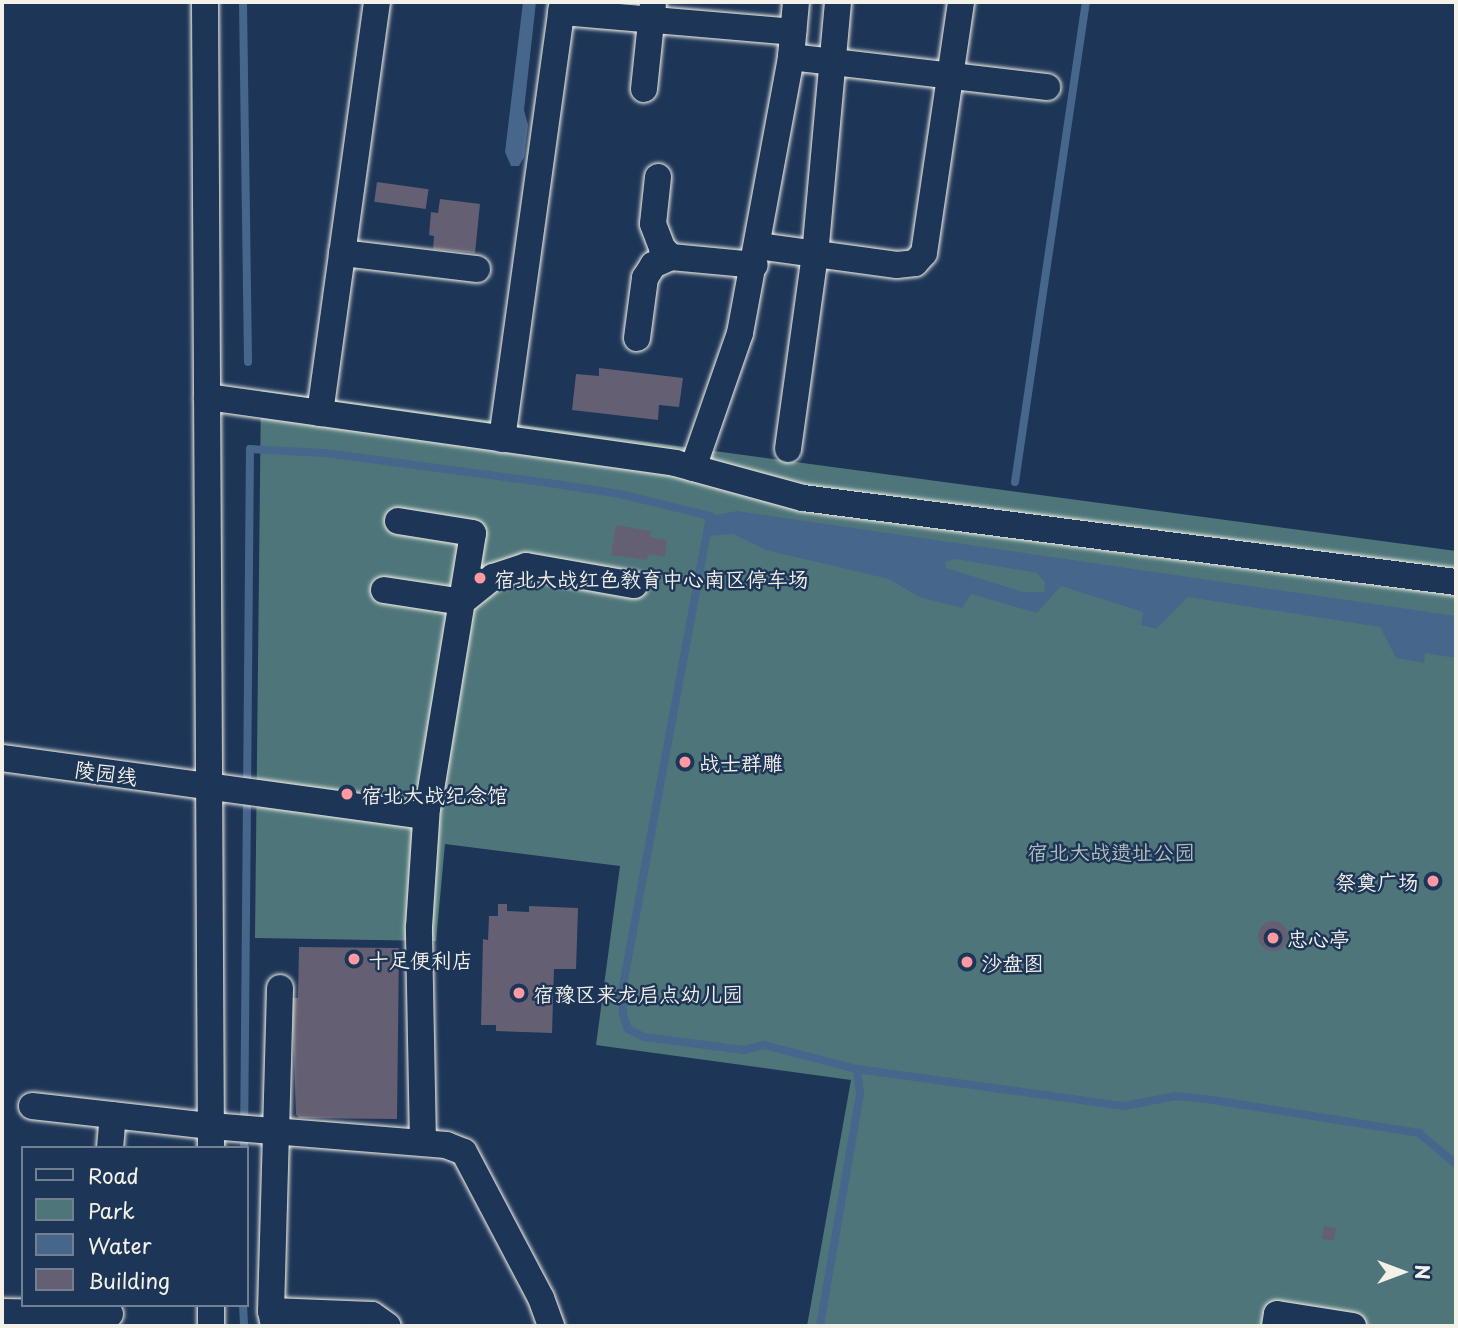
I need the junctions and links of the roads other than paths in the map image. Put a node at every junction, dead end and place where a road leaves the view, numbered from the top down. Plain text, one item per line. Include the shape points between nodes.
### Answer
1 (205, 2) edge
2 (377, 2) edge
3 (796, 2) edge
4 (838, 2) edge
5 (961, 2) edge
6 (562, 7) edge
7 (652, 11) edge
8 (792, 45) junction
9 (833, 62) junction
10 (950, 76) junction
11 (1047, 87) dead end
12 (644, 89) dead end
13 (657, 177) dead end
14 (342, 253) junction
15 (815, 255) junction
16 (756, 256) junction
17 (671, 257) junction
18 (477, 269) dead end
19 (637, 338) dead end
20 (207, 397) junction
21 (320, 413) junction
22 (502, 439) junction
23 (788, 449) dead end
24 (693, 468) junction
25 (398, 521) dead end
26 (1456, 582) edge
27 (634, 585) dead end
28 (384, 590) dead end
29 (462, 602) junction
30 (2, 758) edge
31 (234, 790) junction
32 (427, 808) junction
33 (280, 988) dead end
34 (32, 1105) dead end
35 (113, 1115) junction
36 (266, 1131) junction
37 (217, 1134) edge
38 (423, 1143) junction
39 (110, 1146) edge
40 (211, 1307) edge
41 (19, 1314) edge
42 (110, 1315) edge
43 (273, 1319) edge
44 (211, 1326) edge
45 (388, 1326) edge
46 (551, 1326) edge
47 (1275, 1326) edge
48 (1353, 1326) edge

1 - 20 street
2 - 14 street
3 - 8 street
4 - 9 street
5 - 10 street
6 - 7 street
6 - 22 street
7 - 8 street
7 - 12 street
8 - 9 street
8 - 16 street
9 - 10 street
9 - 15 street
10 - 11 street
10 - 15 street via 924,253 915,263 897,265
13 - 17 street via 653,224 662,248
14 - 18 street
14 - 21 street
15 - 16 street via 794,248
15 - 23 street
16 - 17 street
16 - 24 street via 740,333
17 - 19 street via 653,265 645,278
20 - 21 street
20 - 31 street
21 - 22 street
22 - 24 street
24 - 26 street via 803,498
25 - 29 street via 473,533
27 - 29 street via 526,566 493,577
28 - 29 street
29 - 32 street
30 - 31 street, 陵园线
31 - 32 street, 陵园线 via 403,814 418,815
31 - 37 street
32 - 38 street via 419,927
33 - 36 street
34 - 35 street
35 - 37 street
35 - 39 street
36 - 37 street
36 - 38 street
36 - 43 street
38 - 46 street via 464,1152 541,1298
40 - 44 street
41 - 42 street
43 - 45 street via 372,1315
47 - 48 street via 1277,1314

